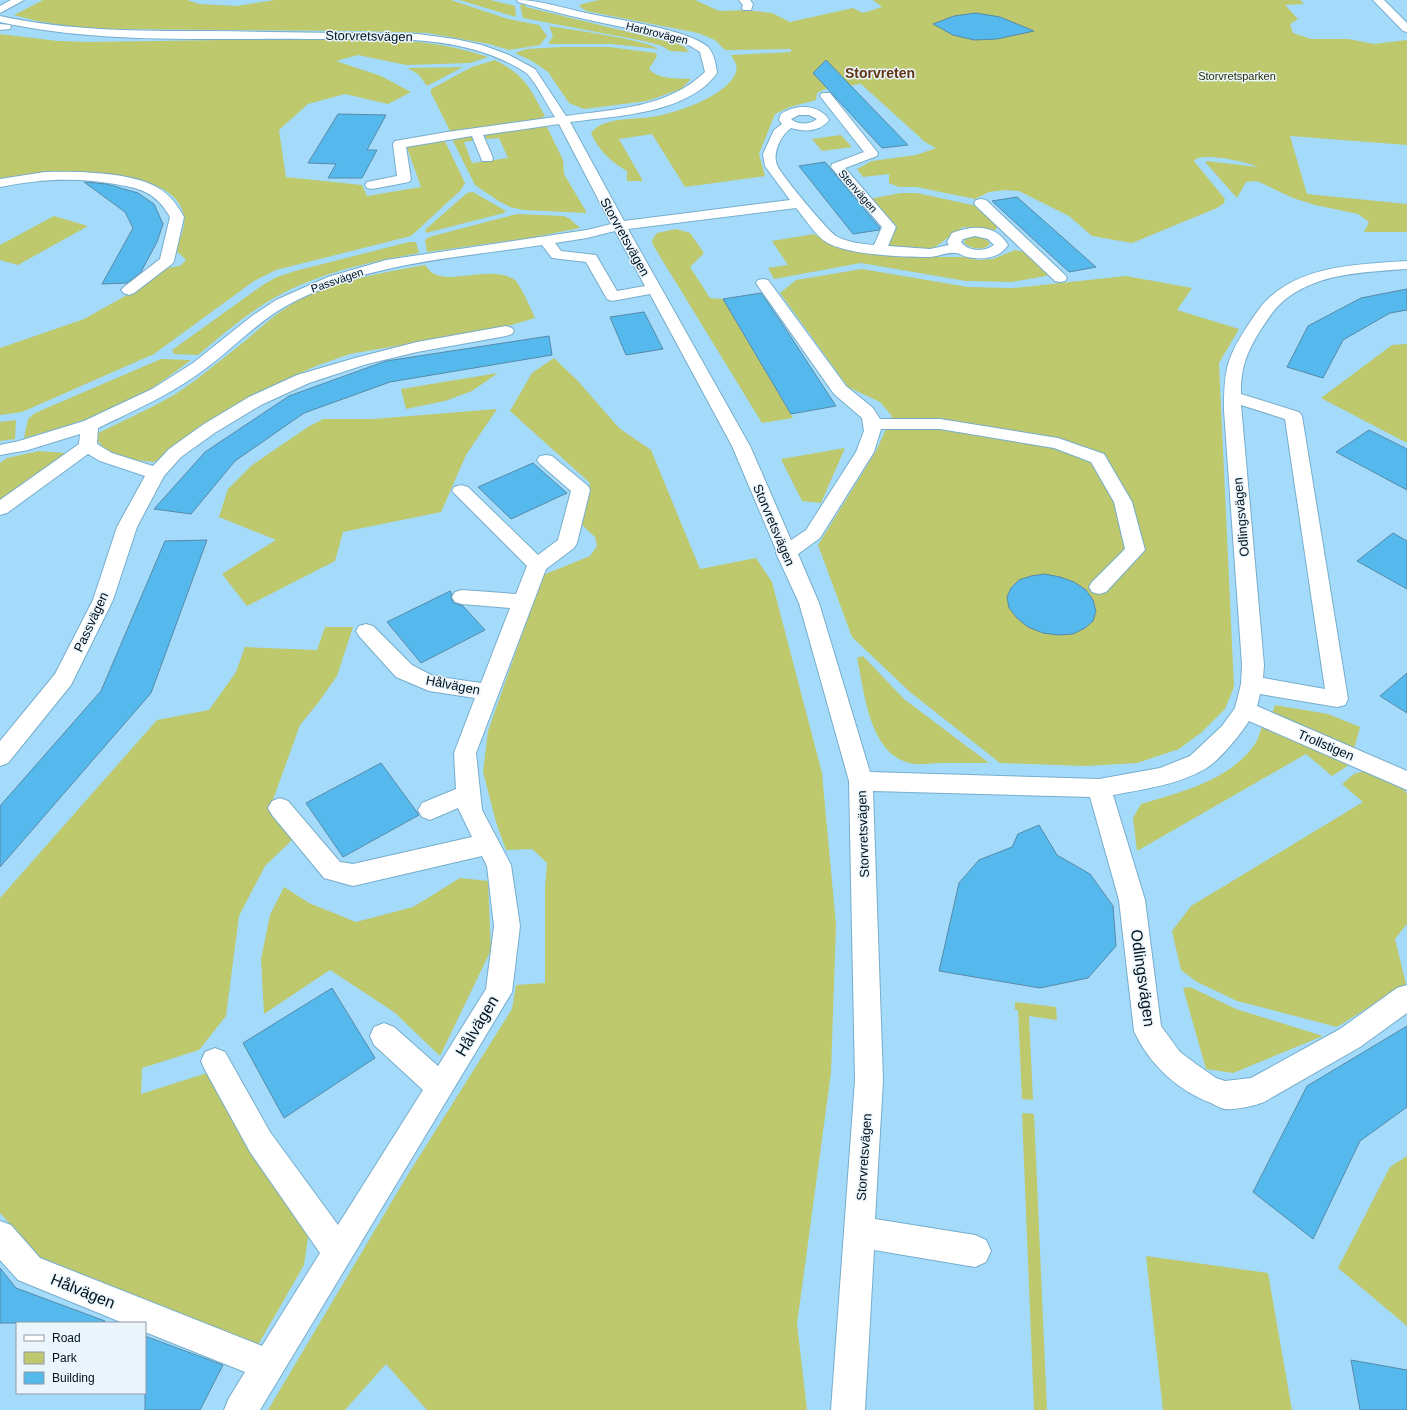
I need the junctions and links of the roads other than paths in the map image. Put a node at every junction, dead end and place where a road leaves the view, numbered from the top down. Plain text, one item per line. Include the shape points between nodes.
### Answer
1 (3, 0) edge
2 (19, 0) edge
3 (522, 0) edge
4 (1378, 0) edge
5 (568, 1) dead end
6 (0, 2) edge
7 (553, 9) junction
8 (0, 10) edge
9 (2, 24) edge
10 (1407, 29) edge
11 (826, 96) dead end
12 (840, 114) junction
13 (563, 120) junction
14 (476, 132) junction
15 (487, 158) dead end
16 (0, 183) edge
17 (372, 185) dead end
18 (799, 203) junction
19 (981, 203) dead end
20 (619, 226) junction
21 (1007, 228) junction
22 (991, 235) junction
23 (545, 240) junction
24 (1000, 247) junction
25 (958, 248) junction
26 (1029, 249) junction
27 (879, 250) junction
28 (1407, 265) edge
29 (1060, 278) dead end
30 (763, 282) dead end
31 (654, 289) junction
32 (129, 290) dead end
33 (506, 331) dead end
34 (1233, 397) junction
35 (872, 424) junction
36 (90, 425) junction
37 (88, 446) junction
38 (0, 450) edge
39 (546, 460) dead end
40 (156, 473) junction
41 (461, 491) dead end
42 (0, 508) edge
43 (786, 553) junction
44 (537, 564) junction
45 (1099, 587) dead end
46 (462, 597) dead end
47 (523, 602) junction
48 (366, 632) dead end
49 (1252, 684) junction
50 (488, 692) junction
51 (1245, 710) junction
52 (0, 756) edge
53 (861, 781) junction
54 (1407, 781) edge
55 (1099, 788) junction
56 (468, 794) junction
57 (280, 808) dead end
58 (430, 810) dead end
59 (488, 844) junction
60 (1407, 997) edge
61 (384, 1036) dead end
62 (215, 1061) dead end
63 (440, 1087) junction
64 (859, 1232) junction
65 (0, 1236) edge
66 (975, 1251) dead end
67 (338, 1252) junction
68 (268, 1365) junction
69 (241, 1410) edge
70 (848, 1410) edge

1 - 6 street
2 - 8 street
3 - 7 street, Harbrovägen
4 - 10 street
5 - 7 street
7 - 13 street, Harbrovägen via 676,36 695,43 706,53 711,73 692,90 672,100 641,109
9 - 13 street, Storvretsvägen via 23,30 67,35 418,37 455,42 501,55 532,71
11 - 12 street, Stenvägen
12 - 18 street via 822,117 810,112 792,112 785,117 790,124 780,130 769,154 771,166
12 - 27 street, Stenvägen via 872,153 837,166 889,227
13 - 14 street
13 - 20 street, Storvretsvägen
14 - 15 street
14 - 17 street via 399,144 404,179
16 - 32 street via 42,176 76,175 115,179 146,187 167,200 177,217 167,261
18 - 20 street
18 - 27 street via 822,232 831,238 846,245
19 - 21 street
20 - 23 street, Passvägen
20 - 31 street, Storvretsvägen
21 - 22 street
21 - 26 street
22 - 24 street via 1000,241
22 - 25 street via 976,232 962,234 955,239
23 - 31 street via 557,255 591,258 612,296
23 - 36 street, Passvägen via 386,264 355,272 307,290 257,319 199,366 158,393
24 - 25 street via 994,252 984,254 969,253
24 - 26 street
25 - 27 street via 930,253
26 - 29 street
28 - 34 street, Odlingsvägen via 1355,269 1324,276 1294,288 1278,298 1262,316 1240,350 1233,371
30 - 35 street via 840,390 867,412
31 - 43 street, Storvretsvägen via 741,446
33 - 40 street, Passvägen via 417,347 303,379 255,401 210,428 175,453
34 - 49 street, Odlingsvägen via 1253,665
34 - 49 street via 1293,416 1336,699
35 - 43 street via 873,431 865,452 812,534
35 - 45 street via 940,424 1058,443 1098,458 1123,502 1135,550
36 - 37 street
36 - 38 street, Passvägen via 22,446
37 - 40 street via 106,457
37 - 42 street
39 - 44 street via 581,490 567,543
40 - 52 street, Passvägen via 127,528 103,600 63,679
41 - 44 street
43 - 53 street, Storvretsvägen via 809,604
44 - 47 street, Hålvägen
46 - 47 street
47 - 50 street, Hålvägen
48 - 50 street, Hålvägen via 404,671 429,684
49 - 51 street, Odlingsvägen
50 - 56 street, Hålvägen via 465,753
51 - 54 street, Trollstigen
51 - 55 street, Odlingsvägen via 1230,732 1198,762 1163,777
53 - 55 street, Odlingsvägen
53 - 64 street, Storvretsvägen via 869,1080
55 - 60 street, Odlingsvägen via 1132,900 1148,1031 1170,1061 1186,1074 1207,1088 1225,1095 1254,1092 1350,1038
56 - 58 street
56 - 59 street, Hålvägen via 470,810
57 - 59 street via 334,871 354,875
59 - 63 street, Hålvägen via 499,865 507,926 499,992
61 - 63 street
62 - 67 street via 260,1142
63 - 67 street, Hålvägen
64 - 66 street
64 - 70 street, Storvretsvägen
65 - 68 street, Hålvägen via 28,1269
67 - 68 street, Hålvägen
68 - 69 street, Hålvägen

